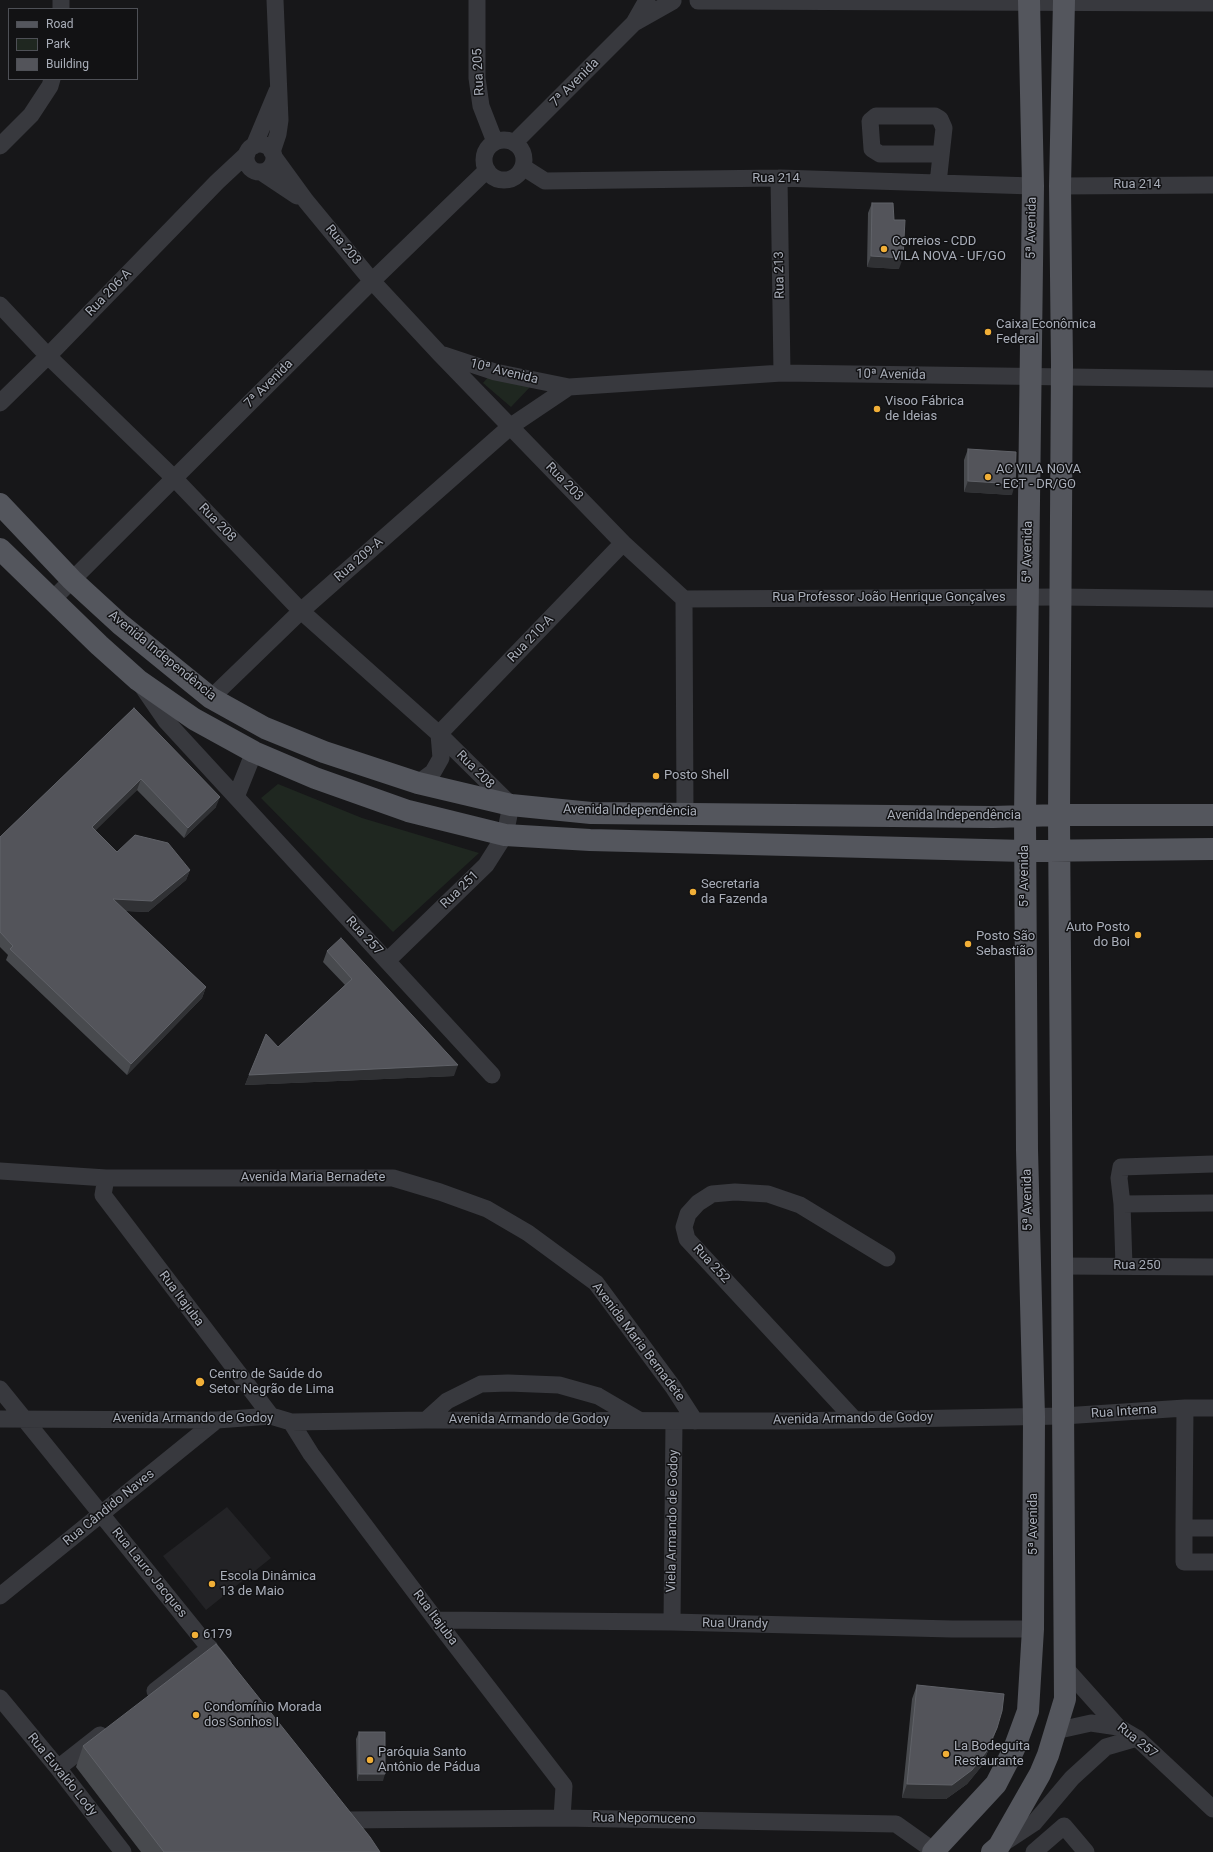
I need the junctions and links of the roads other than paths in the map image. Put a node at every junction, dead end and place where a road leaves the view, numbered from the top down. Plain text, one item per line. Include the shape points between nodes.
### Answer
1 (275, 0) edge
2 (477, 0) edge
3 (648, 0) edge
4 (698, 0) edge
5 (672, 1) edge
6 (743, 1) edge
7 (1029, 2) edge
8 (1064, 2) edge
9 (1213, 3) edge
10 (634, 23) junction
11 (52, 80) edge
12 (279, 87) junction
13 (495, 142) junction
14 (515, 142) junction
15 (0, 146) edge
16 (940, 154) dead end
17 (273, 155) junction
18 (253, 160) junction
19 (524, 167) junction
20 (487, 170) junction
21 (779, 178) junction
22 (938, 183) junction
23 (1213, 185) edge
24 (1033, 186) junction
25 (1060, 186) junction
26 (306, 201) junction
27 (1061, 247) junction
28 (372, 281) junction
29 (0, 305) edge
30 (440, 354) junction
31 (48, 356) junction
32 (782, 373) junction
33 (1062, 377) junction
34 (1031, 378) junction
35 (1213, 379) edge
36 (569, 386) junction
37 (0, 403) edge
38 (511, 426) junction
39 (175, 479) junction
40 (0, 504) edge
41 (623, 544) junction
42 (0, 549) edge
43 (72, 580) junction
44 (1027, 597) junction
45 (1061, 597) junction
46 (1213, 599) edge
47 (53, 600) junction
48 (684, 600) junction
49 (301, 611) junction
50 (120, 624) junction
51 (99, 645) junction
52 (138, 680) junction
53 (211, 698) junction
54 (439, 734) junction
55 (254, 752) junction
56 (418, 783) junction
57 (236, 797) junction
58 (511, 805) junction
59 (686, 812) junction
60 (1059, 815) junction
61 (1213, 815) edge
62 (1025, 816) junction
63 (505, 835) junction
64 (1213, 849) edge
65 (1059, 850) junction
66 (1025, 851) junction
67 (387, 961) junction
68 (492, 1075) dead end
69 (1213, 1164) edge
70 (0, 1171) edge
71 (106, 1178) junction
72 (1213, 1203) edge
73 (1122, 1204) junction
74 (887, 1258) dead end
75 (1062, 1266) junction
76 (1124, 1266) junction
77 (1213, 1267) edge
78 (0, 1389) edge
79 (1185, 1408) junction
80 (1213, 1408) edge
81 (271, 1416) junction
82 (1064, 1416) junction
83 (1034, 1417) junction
84 (0, 1419) edge
85 (854, 1419) junction
86 (24, 1420) junction
87 (217, 1420) junction
88 (426, 1420) junction
89 (639, 1420) junction
90 (674, 1420) junction
91 (695, 1421) junction
92 (291, 1422) junction
93 (102, 1514) junction
94 (1184, 1528) junction
95 (1213, 1528) edge
96 (1213, 1562) edge
97 (0, 1596) edge
98 (436, 1620) junction
99 (672, 1622) junction
100 (1034, 1629) junction
101 (210, 1648) junction
102 (1066, 1669) junction
103 (234, 1679) edge
104 (0, 1698) edge
105 (143, 1701) edge
106 (112, 1725) edge
107 (1118, 1727) junction
108 (1055, 1732) junction
109 (1137, 1738) junction
110 (1014, 1749) junction
111 (58, 1768) junction
112 (1213, 1809) edge
113 (562, 1818) junction
114 (358, 1836) edge
115 (996, 1849) edge
116 (123, 1852) edge
117 (933, 1852) edge
118 (1034, 1852) edge
119 (1086, 1852) edge

1 - 12 street
2 - 13 street, Rua 205 via 477,78 481,106
3 - 10 street, 7ª Avenida
4 - 5 street via 690,4
4 - 6 street
5 - 10 street, 7ª Avenida
6 - 7 street
7 - 8 street
7 - 24 main road, 5ª Avenida
8 - 9 street
8 - 25 main road
10 - 14 street, 7ª Avenida
11 - 15 street via 31,115
12 - 17 street via 280,120
12 - 18 street
13 - 14 street
13 - 20 street via 486,151 484,164
14 - 19 street via 524,153
16 - 22 street
17 - 18 street via 264,145
17 - 18 street, Rua 206-A via 270,168
17 - 26 street, Rua 203
18 - 26 street, Rua 203
18 - 31 street, Rua 206-A via 217,182
19 - 20 street via 515,177 503,180 491,175
19 - 21 street, Rua 214 via 545,181
20 - 28 street, 7ª Avenida
21 - 22 street, Rua 214
21 - 32 street, Rua 213
22 - 24 street, Rua 214
23 - 25 street, Rua 214
24 - 27 main road via 1048,191
24 - 34 main road, 5ª Avenida
25 - 27 main road
26 - 28 street, Rua 203
27 - 33 main road
28 - 30 street, Rua 203
28 - 39 street, 7ª Avenida
29 - 31 street, Rua 208
30 - 36 street, 10ª Avenida via 495,372
30 - 38 street, Rua 203
31 - 37 street, Rua 206-A
31 - 39 street, Rua 208
32 - 34 street, 10ª Avenida
32 - 36 street, 10ª Avenida
33 - 34 street, 10ª Avenida
33 - 35 street, 10ª Avenida
33 - 45 main road
34 - 44 main road, 5ª Avenida
36 - 38 street, 10ª Avenida
38 - 41 street, Rua 203
38 - 49 street, Rua 209-A
39 - 43 street, 7ª Avenida
39 - 49 street, Rua 208
40 - 43 main road, Avenida Independência
41 - 48 street, Rua 203
41 - 54 street, Rua 210-A
42 - 47 main road
43 - 47 street, 7ª Avenida
43 - 50 main road, Avenida Independência
44 - 45 street, Rua Professor João Henrique Gonçalves
44 - 48 street, Rua Professor João Henrique Gonçalves
44 - 62 main road, 5ª Avenida
45 - 46 street, Rua Professor João Henrique Gonçalves
45 - 60 main road
47 - 51 main road
48 - 59 street
49 - 53 street, Rua 209-A
49 - 54 street, Rua 208
50 - 51 main road
50 - 53 main road, Avenida Independência
51 - 52 main road
52 - 55 main road via 194,719
52 - 57 street, Rua 257 via 166,721
53 - 56 main road, Avenida Independência via 265,728 324,752
54 - 56 street, Rua 208 via 441,758 433,772
54 - 58 street, Rua 208
55 - 57 street
55 - 63 main road via 315,778 408,811
56 - 58 main road, Avenida Independência
57 - 67 street, Rua 257
58 - 59 main road, Avenida Independência via 591,813
58 - 63 street, Rua 251
59 - 62 main road, Avenida Independência
60 - 61 main road, Avenida Independência
60 - 62 main road, Avenida Independência
60 - 65 main road
62 - 66 main road, 5ª Avenida
63 - 66 main road via 590,840
63 - 67 street, Rua 251 via 486,865
64 - 65 main road
65 - 66 main road
65 - 75 main road
66 - 83 main road, 5ª Avenida via 1027,1150
67 - 68 street, Rua 257
69 - 73 street via 1121,1166 1119,1178
70 - 71 street, Avenida Maria Bernadete
71 - 81 street, Rua Itajuba via 103,1195
71 - 91 street, Avenida Maria Bernadete via 393,1178 487,1209 528,1233 596,1283
72 - 73 street
73 - 76 street
74 - 85 street, Rua 252 via 800,1205 768,1194 712,1194 698,1203 688,1214 684,1227 687,1238
75 - 76 street, Rua 250
75 - 82 main road
76 - 77 street, Rua 250
78 - 86 street, Rua Lauro Jacques
79 - 80 street, Rua Interna
79 - 82 street, Rua Interna
79 - 94 street
81 - 87 street, Avenida Armando de Godoy
81 - 92 street, Avenida Armando de Godoy
82 - 83 street, Rua Interna
82 - 102 main road
83 - 85 street, Avenida Armando de Godoy
83 - 100 main road, 5ª Avenida
84 - 86 street, Avenida Armando de Godoy
85 - 91 street, Avenida Armando de Godoy
86 - 87 street, Avenida Armando de Godoy
86 - 93 street, Rua Lauro Jacques
87 - 93 street, Rua Cândido Naves
88 - 89 street, Avenida Armando de Godoy
88 - 89 street via 447,1401 481,1384 508,1383 559,1385 598,1396
88 - 92 street, Avenida Armando de Godoy
89 - 90 street, Avenida Armando de Godoy
90 - 91 street, Avenida Armando de Godoy
90 - 99 street, Viela Armando de Godoy
92 - 98 street, Rua Itajuba via 311,1454
93 - 97 street, Rua Cândido Naves
93 - 101 street, Rua Lauro Jacques
94 - 95 street
94 - 96 street via 1184,1562
98 - 99 street, Rua Urandy
98 - 113 street, Rua Itajuba via 564,1786
99 - 100 street, Rua Urandy
100 - 110 main road, 5ª Avenida via 1028,1711
101 - 103 street, Rua Lauro Jacques
101 - 105 street
102 - 107 street, Rua 257
102 - 108 main road via 1065,1698
104 - 111 street, Rua Euvaldo Lody
106 - 111 street
107 - 108 street via 1091,1723
107 - 109 street, Rua 257
108 - 110 main road via 1023,1743
108 - 115 main road via 1040,1774
109 - 112 street, Rua 257
109 - 115 street via 1106,1747 1072,1778 1034,1823
110 - 117 main road, 5ª Avenida via 996,1784
111 - 116 street, Rua Euvaldo Lody
113 - 114 street, Rua Nepomuceno via 341,1814
113 - 117 street, Rua Nepomuceno via 896,1824
118 - 119 street via 1064,1826

